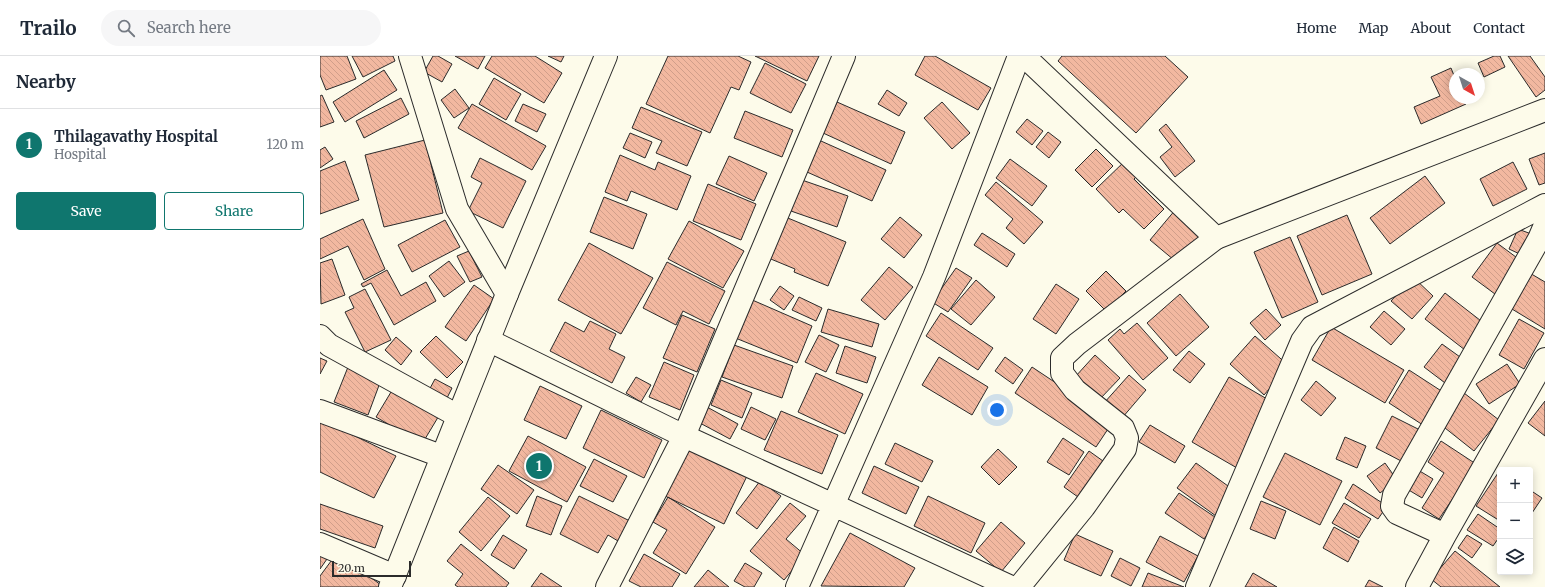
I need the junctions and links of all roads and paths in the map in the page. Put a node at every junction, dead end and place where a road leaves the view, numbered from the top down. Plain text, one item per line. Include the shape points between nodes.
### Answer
1 (410, 56) edge
2 (606, 56) edge
3 (844, 56) edge
4 (1019, 56) edge
5 (1024, 56) edge
6 (1545, 110) edge
7 (1545, 205) edge
8 (1545, 225) edge
9 (1216, 238) junction
10 (507, 294) junction
11 (320, 336) edge
12 (488, 340) junction
13 (1545, 359) edge
14 (320, 411) edge
15 (458, 416) junction
16 (684, 436) junction
17 (441, 456) junction
18 (834, 506) junction
19 (1445, 535) junction
20 (320, 544) edge
21 (393, 581) edge
22 (609, 586) edge
23 (797, 587) edge
24 (1011, 587) edge
25 (1019, 587) edge
26 (1197, 587) edge
27 (1417, 587) edge

1 - 10 street via 458,209
2 - 10 street
3 - 16 street
4 - 18 street via 934,277
5 - 9 street
6 - 9 street
7 - 26 street via 1312,327 1302,341
8 - 19 street via 1394,495 1392,506 1397,513
9 - 25 street via 1062,358 1062,373 1075,390 1123,428 1127,438 1125,449 1084,507
10 - 12 street
11 - 15 street via 329,346
12 - 15 street
12 - 16 street
13 - 19 street
14 - 17 street
15 - 17 street
16 - 18 street
16 - 22 street
17 - 21 street
18 - 23 street
18 - 24 street
19 - 27 street
20 - 21 street

